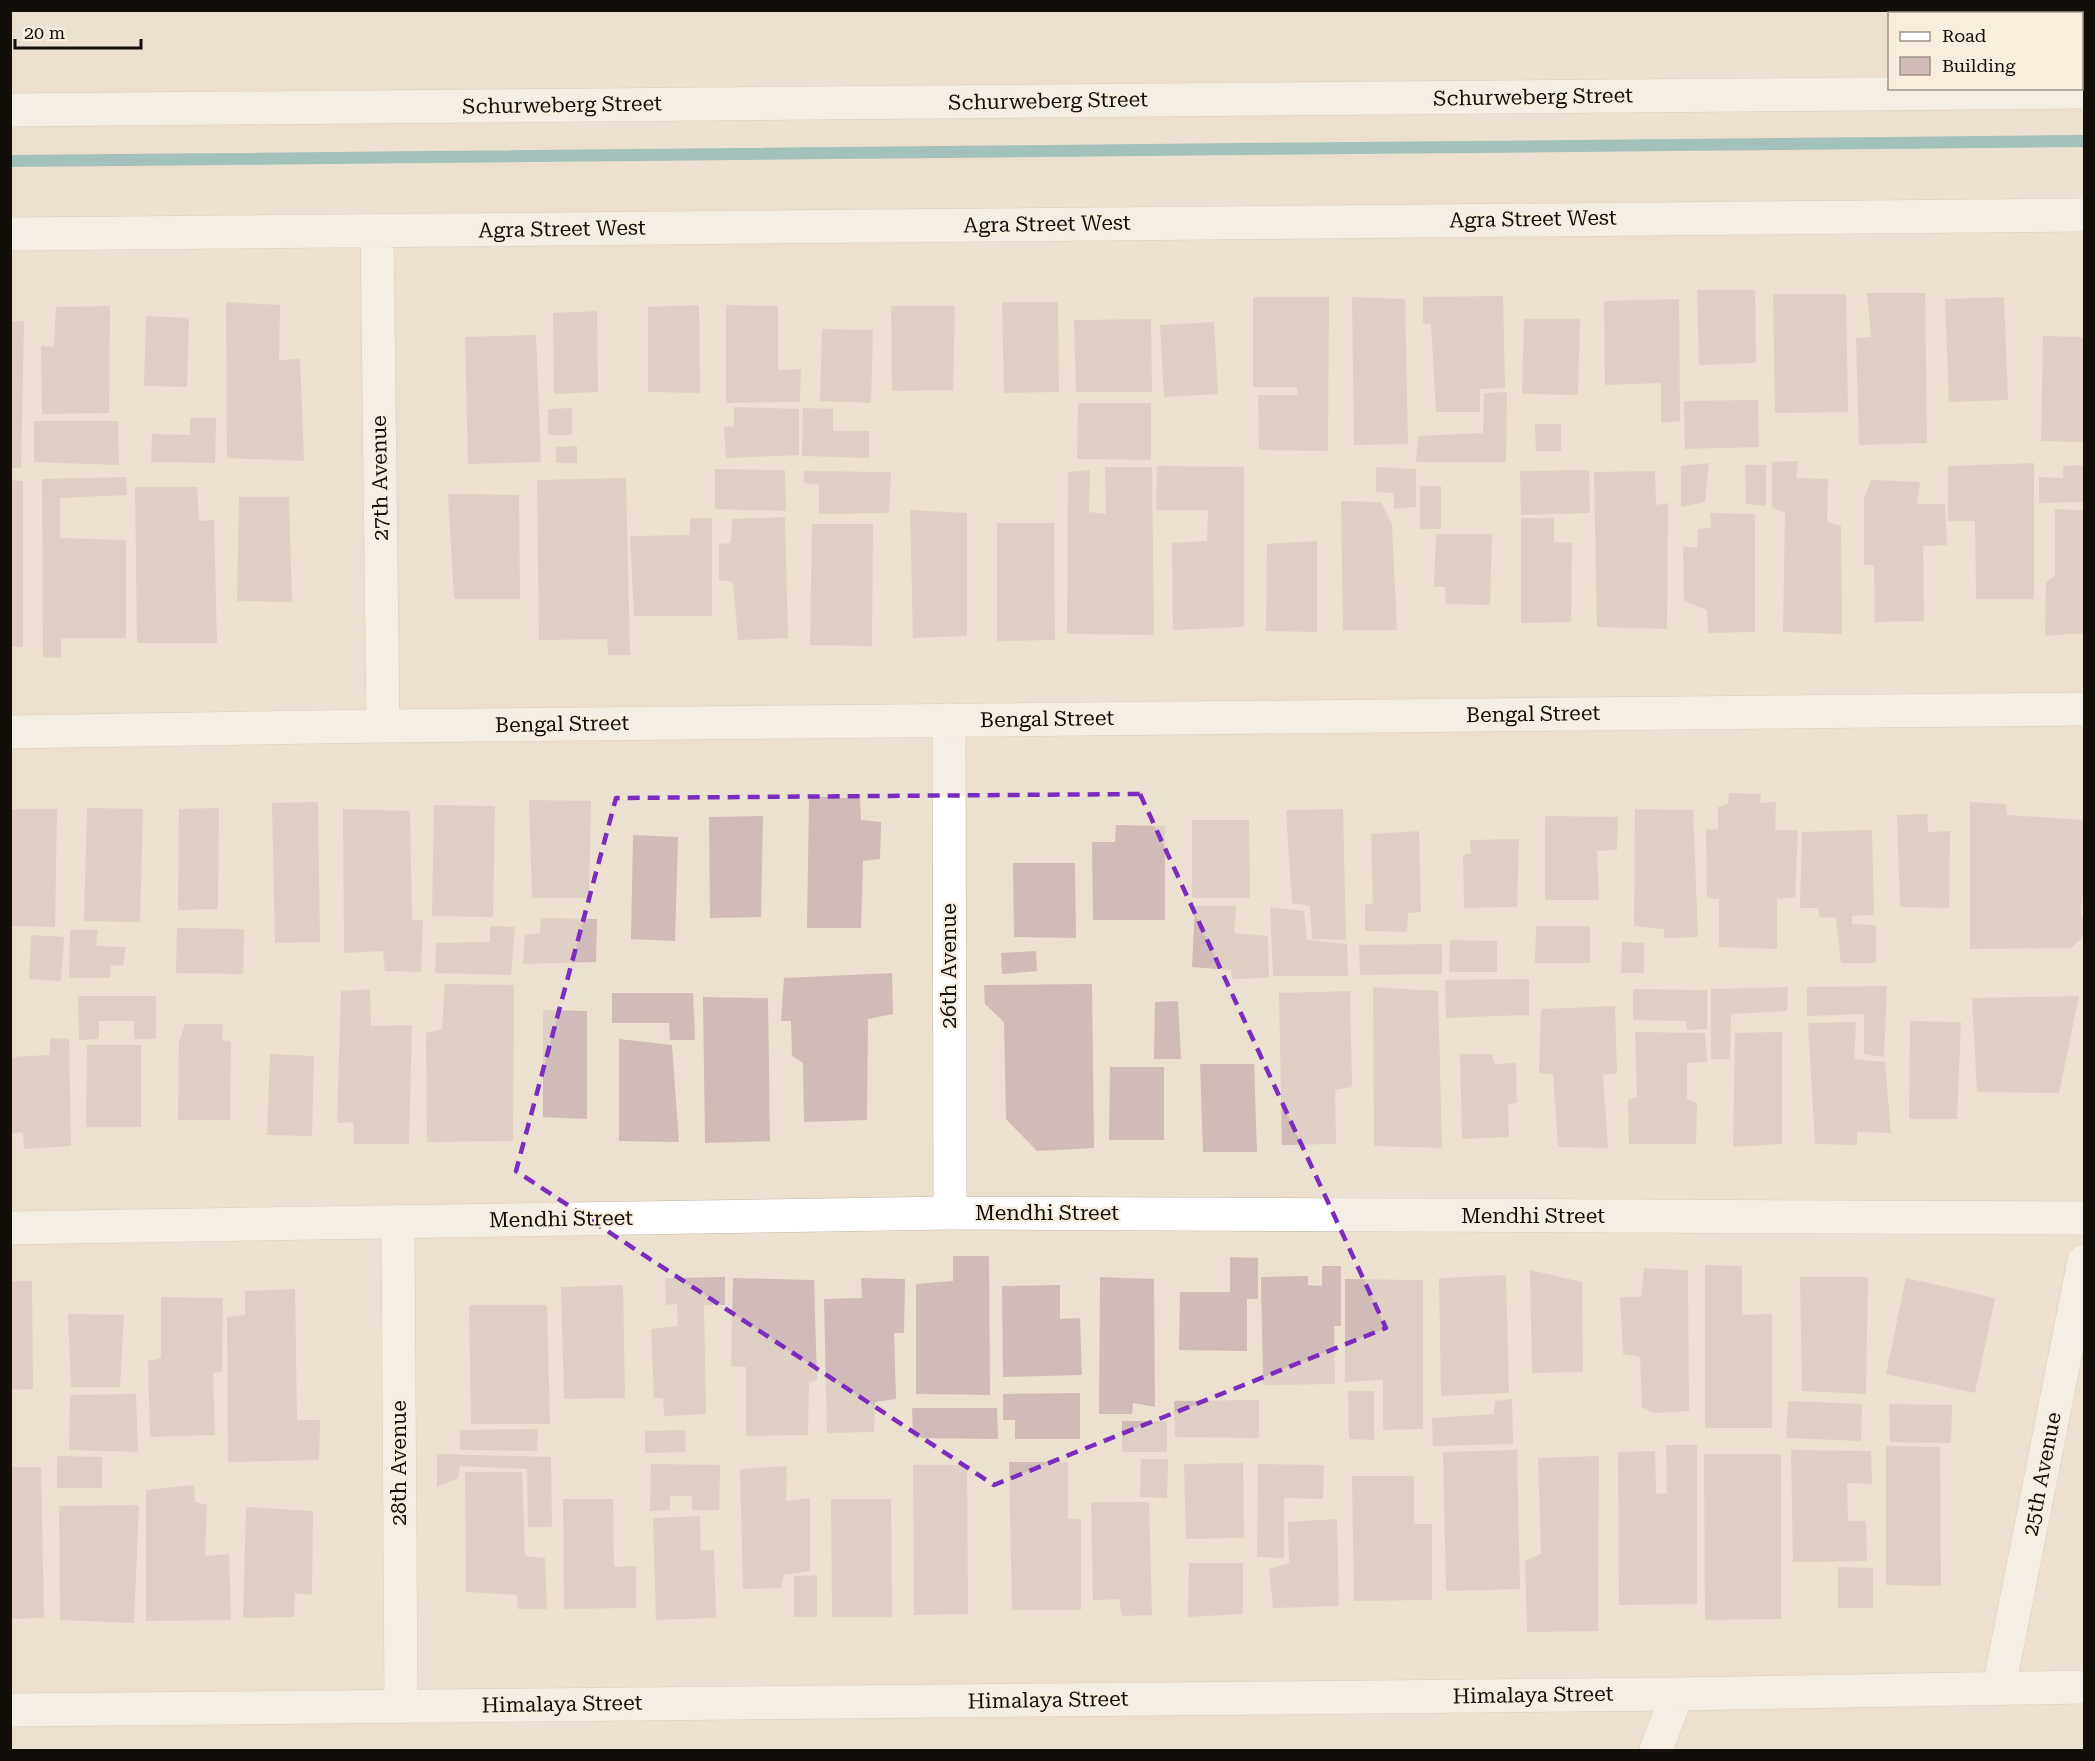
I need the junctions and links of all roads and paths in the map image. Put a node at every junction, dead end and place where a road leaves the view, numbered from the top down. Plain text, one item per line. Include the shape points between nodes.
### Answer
1 (2085, 92) edge
2 (10, 110) edge
3 (2085, 214) edge
4 (377, 231) junction
5 (10, 234) edge
6 (2085, 709) edge
7 (949, 720) junction
8 (383, 726) junction
9 (10, 732) edge
10 (950, 1213) junction
11 (2085, 1218) edge
12 (398, 1221) junction
13 (10, 1228) edge
14 (2085, 1262) edge
15 (2000, 1687) junction
16 (2085, 1687) edge
17 (1677, 1694) junction
18 (401, 1706) junction
19 (10, 1710) edge
20 (1656, 1750) edge

1 - 2 street, Schurweberg Street
3 - 4 street, Agra Street West
4 - 5 street, Agra Street West
4 - 8 street, 27th Avenue
6 - 7 street, Bengal Street
7 - 8 street, Bengal Street
7 - 10 street, 26th Avenue
8 - 9 street, Bengal Street
10 - 11 street, Mendhi Street
10 - 12 street, Mendhi Street
12 - 13 street, Mendhi Street
12 - 18 street, 28th Avenue
14 - 15 street, 25th Avenue
15 - 16 street, Himalaya Street
15 - 17 street, Himalaya Street
17 - 18 street, Himalaya Street
17 - 20 street
18 - 19 street, Himalaya Street

